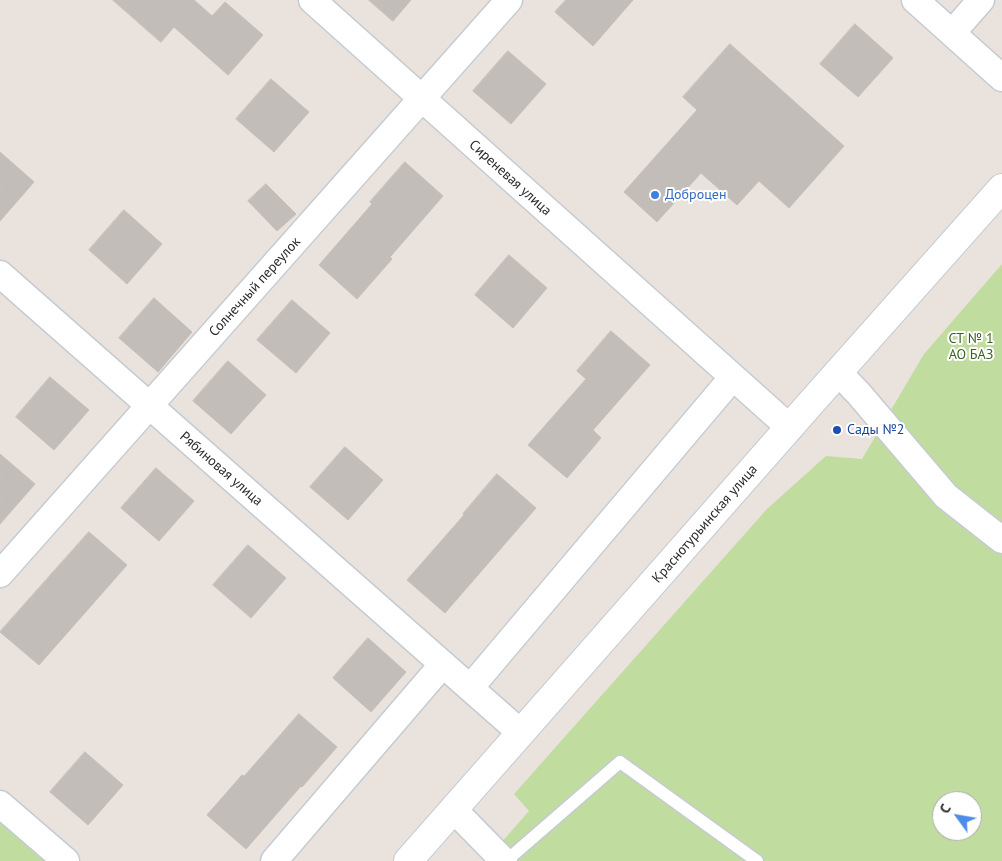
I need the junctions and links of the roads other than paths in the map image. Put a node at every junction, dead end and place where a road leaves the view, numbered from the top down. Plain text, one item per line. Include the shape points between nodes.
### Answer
1 (312, 0) edge
2 (509, 0) edge
3 (915, 0) edge
4 (981, 0) edge
5 (961, 41) junction
6 (1002, 78) edge
7 (422, 99) junction
8 (1002, 188) edge
9 (0, 274) edge
10 (839, 373) junction
11 (733, 377) junction
12 (149, 406) junction
13 (790, 428) junction
14 (1002, 540) edge
15 (0, 574) edge
16 (442, 664) junction
17 (470, 688) junction
18 (520, 733) junction
19 (0, 804) edge
20 (454, 809) junction
21 (66, 861) edge
22 (274, 861) edge
23 (408, 861) edge
24 (505, 861) edge
25 (757, 861) edge

1 - 7 street, Сиреневая улица
2 - 7 street, Солнечный переулок
3 - 5 street
4 - 5 street
5 - 6 street
7 - 11 street, Сиреневая улица
7 - 12 street, Солнечный переулок
8 - 10 main road, Краснотурьинская улица
9 - 12 street, Рябиновая улица
10 - 13 main road, Краснотурьинская улица
10 - 14 street via 946,496
11 - 13 street, Сиреневая улица
11 - 17 street
12 - 15 street, Солнечный переулок
12 - 16 street, Рябиновая улица
13 - 18 main road, Краснотурьинская улица
16 - 17 street, Рябиновая улица
16 - 22 street
17 - 18 street, Рябиновая улица
18 - 20 main road, Краснотурьинская улица
19 - 21 street
20 - 23 main road, Краснотурьинская улица
20 - 24 street
24 - 25 lane via 620,762

